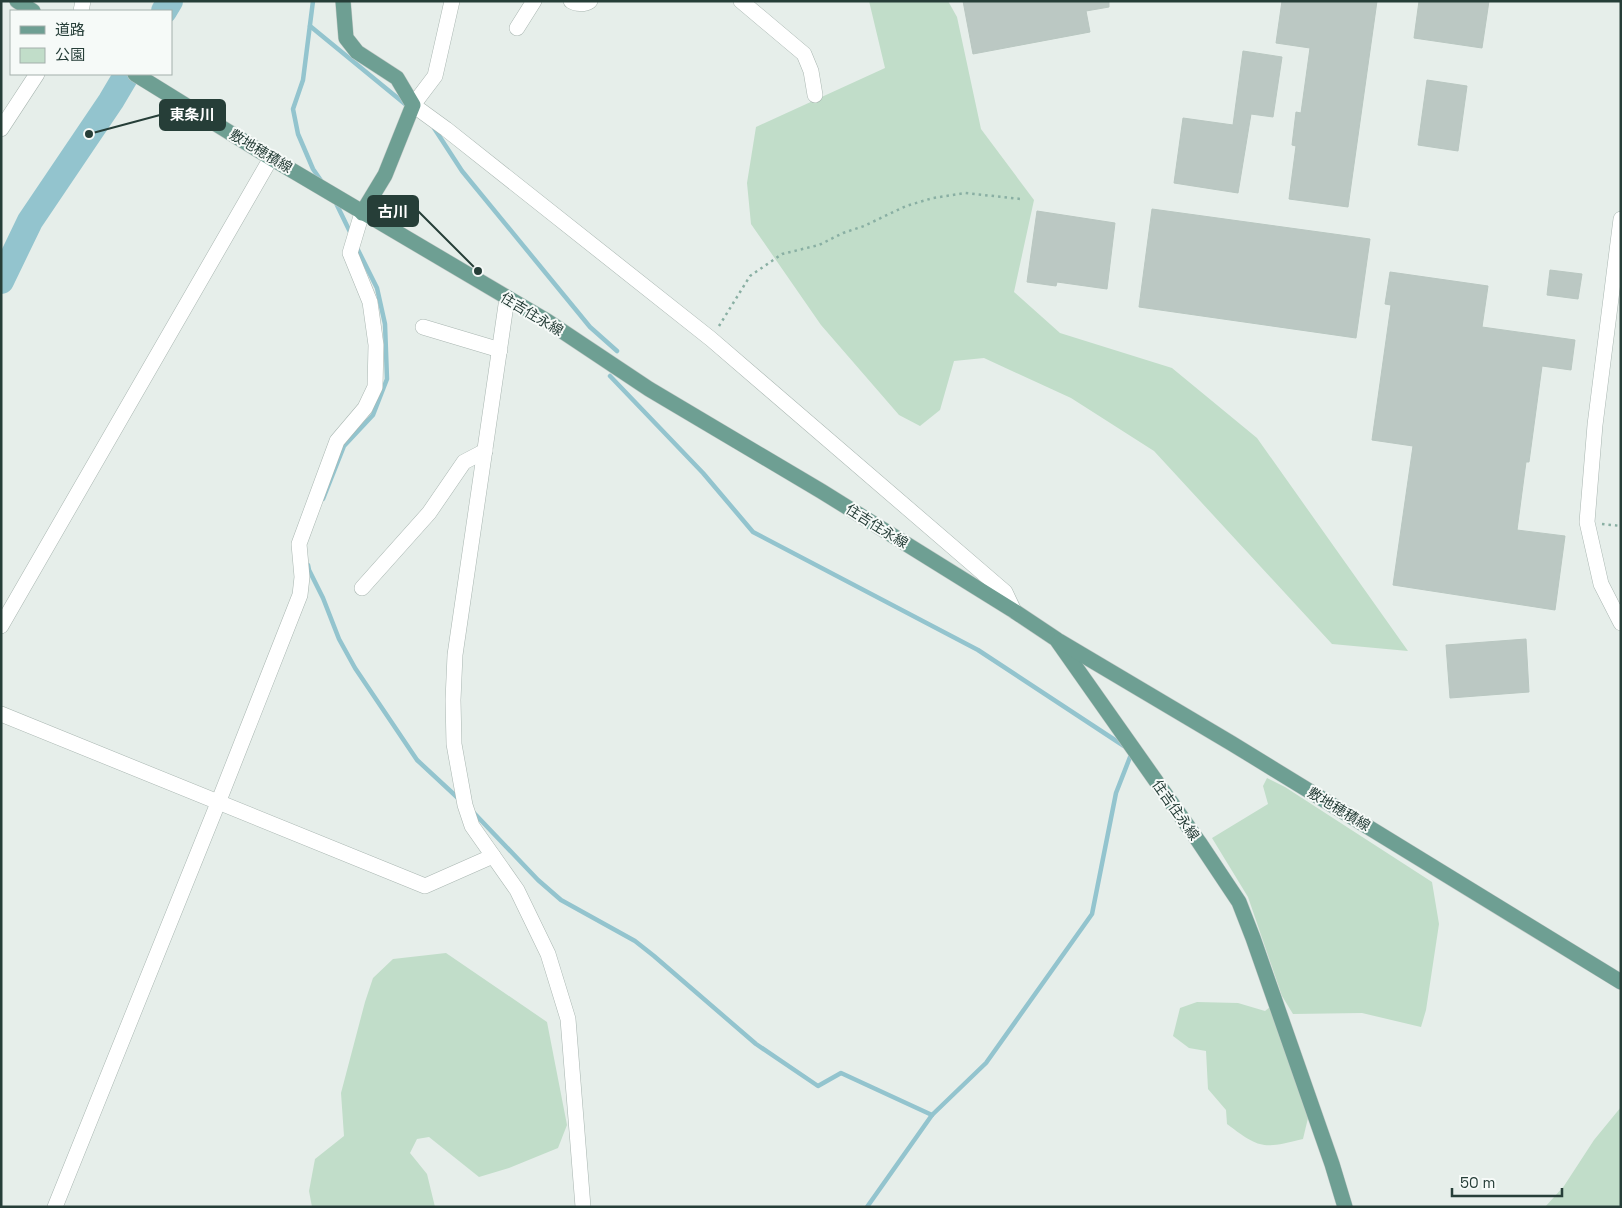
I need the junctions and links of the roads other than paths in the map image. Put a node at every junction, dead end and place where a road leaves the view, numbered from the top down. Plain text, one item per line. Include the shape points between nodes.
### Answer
1 (17, 1) edge
2 (344, 1) edge
3 (452, 1) edge
4 (534, 1) edge
5 (571, 1) edge
6 (590, 1) edge
7 (740, 1) edge
8 (31, 10) edge
9 (517, 28) dead end
10 (36, 75) edge
11 (137, 75) edge
12 (815, 95) dead end
13 (412, 105) junction
14 (2, 127) edge
15 (271, 158) junction
16 (362, 212) junction
17 (1621, 219) edge
18 (507, 298) junction
19 (423, 327) dead end
20 (500, 350) junction
21 (485, 451) junction
22 (362, 588) dead end
23 (1014, 611) junction
24 (1621, 623) edge
25 (1, 626) edge
26 (1056, 639) junction
27 (1, 714) edge
28 (218, 803) junction
29 (493, 856) junction
30 (1621, 982) edge
31 (55, 1207) edge
32 (583, 1207) edge
33 (1345, 1207) edge

1 - 8 main road
2 - 13 main road via 346,38 357,52 397,78
3 - 13 street via 435,76
4 - 9 street
5 - 6 street via 586,4
7 - 12 street via 804,54
10 - 14 street
11 - 15 main road, 敷地穂積線
13 - 16 main road via 385,175
13 - 23 street via 711,339 1005,592
15 - 16 main road, 敷地穂積線
15 - 25 street
16 - 18 main road, 住吉住永線
16 - 28 street via 350,254 370,302 376,345 375,387 365,408 337,441 299,544 300,595
17 - 24 street via 1586,522 1601,584
18 - 20 street
18 - 23 main road, 住吉住永線 via 649,389
19 - 20 street
20 - 21 street
21 - 22 street via 464,462 428,513
21 - 29 street via 455,655 453,700 454,744 465,805 472,826
23 - 26 main road, 住吉住永線
26 - 30 main road, 敷地穂積線
26 - 33 main road, 住吉住永線 via 1239,902
27 - 28 street
28 - 29 street via 425,886
28 - 31 street
29 - 32 street via 517,890 548,954 568,1019

